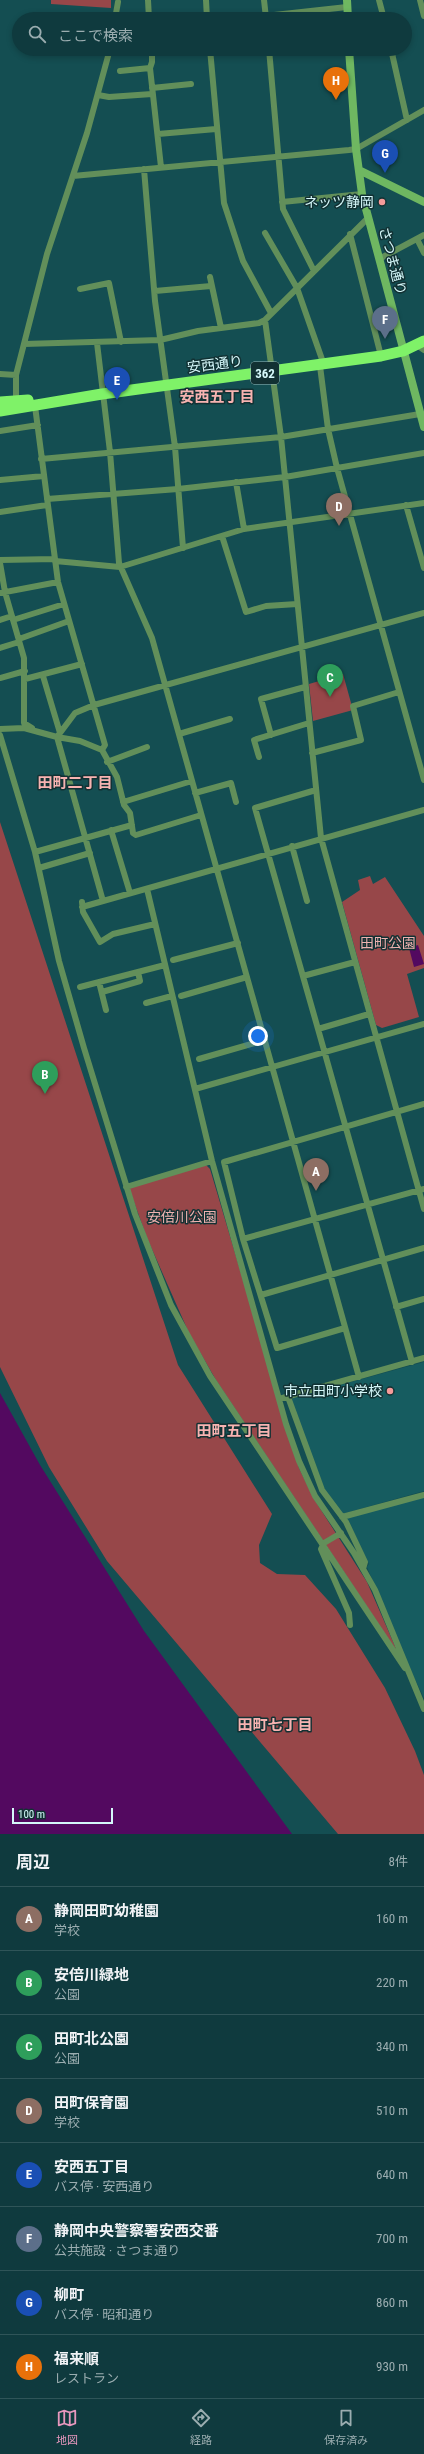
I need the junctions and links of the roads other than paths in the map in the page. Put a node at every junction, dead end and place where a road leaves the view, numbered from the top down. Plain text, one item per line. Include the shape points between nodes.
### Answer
1 (148, 0) edge
2 (206, 0) edge
3 (264, 0) edge
4 (379, 0) edge
5 (420, 0) edge
6 (118, 1) edge
7 (347, 3) edge
8 (116, 12) edge
9 (149, 12) edge
10 (207, 12) edge
11 (265, 12) edge
12 (295, 12) edge
13 (382, 12) edge
14 (424, 16) edge
15 (108, 56) edge
16 (152, 56) edge
17 (211, 56) edge
18 (270, 56) edge
19 (349, 56) edge
20 (393, 56) edge
21 (150, 68) junction
22 (120, 71) dead end
23 (191, 84) dead end
24 (152, 91) junction
25 (98, 95) junction
26 (424, 110) edge
27 (407, 120) junction
28 (216, 129) junction
29 (158, 134) junction
30 (356, 149) junction
31 (279, 157) junction
32 (219, 162) junction
33 (161, 168) junction
34 (144, 169) junction
35 (359, 170) junction
36 (73, 176) junction
37 (362, 194) junction
38 (282, 202) junction
39 (424, 202) edge
40 (368, 218) junction
41 (265, 233) dead end
42 (350, 234) junction
43 (424, 235) edge
44 (417, 239) junction
45 (424, 253) edge
46 (379, 259) junction
47 (314, 271) junction
48 (210, 277) dead end
49 (211, 286) junction
50 (297, 288) junction
51 (80, 289) dead end
52 (155, 291) junction
53 (271, 313) junction
54 (266, 320) junction
55 (221, 328) junction
56 (160, 340) junction
57 (121, 342) junction
58 (97, 343) junction
59 (24, 344) junction
60 (422, 346) edge
61 (403, 351) junction
62 (381, 356) junction
63 (322, 366) junction
64 (274, 372) junction
65 (0, 374) edge
66 (16, 375) junction
67 (166, 385) junction
68 (102, 394) junction
69 (16, 401) junction
70 (0, 402) edge
71 (35, 406) junction
72 (0, 411) edge
73 (420, 414) junction
74 (38, 425) junction
75 (424, 427) edge
76 (328, 429) junction
77 (0, 432) edge
78 (281, 437) junction
79 (175, 447) junction
80 (110, 452) junction
81 (424, 453) edge
82 (41, 459) junction
83 (337, 468) junction
84 (44, 476) junction
85 (285, 477) junction
86 (0, 480) edge
87 (236, 482) junction
88 (178, 489) junction
89 (113, 494) junction
90 (47, 502) junction
91 (424, 503) edge
92 (406, 505) junction
93 (0, 512) edge
94 (349, 513) junction
95 (290, 521) junction
96 (244, 529) junction
97 (222, 536) junction
98 (183, 548) junction
99 (0, 560) edge
100 (55, 560) junction
101 (0, 563) edge
102 (120, 567) junction
103 (424, 568) edge
104 (58, 582) junction
105 (3, 593) edge
106 (64, 604) junction
107 (297, 604) junction
108 (424, 613) edge
109 (13, 618) junction
110 (0, 620) edge
111 (69, 621) junction
112 (380, 624) junction
113 (19, 640) junction
114 (301, 646) junction
115 (0, 648) edge
116 (82, 664) junction
117 (25, 671) junction
118 (42, 676) junction
119 (0, 678) edge
120 (25, 679) junction
121 (166, 684) junction
122 (305, 687) junction
123 (399, 692) junction
124 (94, 705) junction
125 (230, 719) dead end
126 (309, 723) junction
127 (0, 729) edge
128 (40, 733) junction
129 (179, 734) junction
130 (0, 735) edge
131 (59, 735) junction
132 (271, 735) junction
133 (146, 748) dead end
134 (102, 750) junction
135 (312, 752) junction
136 (259, 758) dead end
137 (107, 762) junction
138 (424, 780) edge
139 (192, 781) junction
140 (316, 790) junction
141 (195, 793) junction
142 (123, 802) junction
143 (236, 802) dead end
144 (424, 810) edge
145 (201, 815) junction
146 (132, 825) junction
147 (111, 830) junction
148 (85, 837) junction
149 (321, 838) junction
150 (292, 846) junction
151 (35, 852) junction
152 (90, 853) junction
153 (267, 854) junction
154 (39, 868) junction
155 (216, 868) junction
156 (147, 888) junction
157 (130, 893) junction
158 (103, 901) junction
159 (307, 901) dead end
160 (155, 924) junction
161 (238, 943) junction
162 (173, 960) dead end
163 (355, 962) junction
164 (165, 965) junction
165 (138, 972) junction
166 (302, 976) junction
167 (248, 977) junction
168 (99, 982) junction
169 (80, 987) dead end
170 (102, 992) junction
171 (172, 996) junction
172 (181, 996) dead end
173 (146, 1004) dead end
174 (106, 1010) dead end
175 (369, 1014) junction
176 (424, 1024) edge
177 (318, 1029) junction
178 (376, 1037) junction
179 (265, 1040) junction
180 (325, 1052) junction
181 (199, 1059) dead end
182 (273, 1068) junction
183 (195, 1089) junction
184 (424, 1104) edge
185 (396, 1112) junction
186 (346, 1126) junction
187 (293, 1141) junction
188 (212, 1161) junction
189 (126, 1187) junction
190 (422, 1189) edge
191 (367, 1205) junction
192 (424, 1209) edge
193 (314, 1220) junction
194 (243, 1239) junction
195 (424, 1248) edge
196 (383, 1260) junction
197 (330, 1275) junction
198 (261, 1295) junction
199 (424, 1299) edge
200 (396, 1307) junction
201 (345, 1328) junction
202 (424, 1358) edge
203 (412, 1362) junction
204 (359, 1377) junction
205 (288, 1397) junction
206 (279, 1400) junction
207 (424, 1495) edge
208 (342, 1517) junction
209 (341, 1532) junction
210 (322, 1545) junction
211 (363, 1568) junction
212 (350, 1625) dead end
213 (406, 1668) junction
214 (424, 1709) edge

1 - 9 street
2 - 10 street
3 - 11 street
4 - 13 street
5 - 14 street
6 - 8 street
7 - 12 street
15 - 25 street
16 - 21 street
17 - 28 street
18 - 31 street
19 - 30 street, さつま通り
20 - 27 street
21 - 22 street
21 - 24 street
23 - 24 street
24 - 25 street via 109,97
24 - 29 street
25 - 36 street
26 - 27 street
27 - 30 street
28 - 29 street
28 - 32 street
29 - 33 street
30 - 31 street
30 - 35 street, さつま通り
31 - 32 street
31 - 38 street
32 - 33 street
32 - 53 street via 224,203 243,261
33 - 34 street
34 - 36 street
34 - 52 street
35 - 37 street, さつま通り
35 - 39 street
36 - 59 street via 52,234
37 - 38 street
37 - 40 street, さつま通り
38 - 47 street via 283,209
40 - 42 street
40 - 46 street, さつま通り
41 - 50 street
42 - 47 street
42 - 62 street
43 - 44 street
44 - 45 street
44 - 46 street
46 - 61 street, さつま通り
47 - 50 street
48 - 49 street
49 - 52 street
49 - 55 street
50 - 53 street
50 - 63 street
51 - 57 street via 109,283
52 - 56 street
53 - 54 street
54 - 55 street via 249,326
54 - 64 street
55 - 56 street
56 - 57 street
56 - 67 street
57 - 58 street
58 - 59 street
58 - 68 street
59 - 66 street
60 - 61 street
61 - 62 highway, 安西通り / 362
61 - 73 street, さつま通り
62 - 63 highway, 安西通り / 362
63 - 64 highway, 安西通り / 362
63 - 76 street
64 - 67 highway, 安西通り / 362
64 - 78 street
65 - 66 street
66 - 69 street
67 - 68 highway, 安西通り / 362
67 - 79 street
68 - 69 highway, 安西通り / 362
68 - 71 highway, 安西通り / 362
68 - 80 street
69 - 70 highway, 安西通り / 362
71 - 72 highway, 安西通り / 362
71 - 74 street
73 - 75 street, さつま通り
73 - 76 street
74 - 77 street
74 - 82 street
76 - 78 street
76 - 83 street
78 - 79 street
78 - 85 street
79 - 80 street
79 - 88 street
80 - 82 street
80 - 89 street
81 - 83 street
82 - 84 street
83 - 85 street
83 - 94 street
84 - 86 street
84 - 90 street
85 - 87 street
85 - 95 street
87 - 88 street
87 - 96 street
88 - 89 street
88 - 98 street
89 - 90 street
89 - 102 street
90 - 93 street
90 - 100 street
91 - 92 street
92 - 94 street
92 - 103 street
94 - 95 street
94 - 112 street
95 - 96 street
95 - 107 street
96 - 97 street
97 - 98 street
97 - 107 street via 246,612 266,606
98 - 102 street
99 - 100 street
100 - 102 street
100 - 104 street
101 - 105 street
102 - 121 street via 152,638
104 - 105 street
104 - 106 street
105 - 109 street
106 - 109 street
106 - 111 street
107 - 114 street
108 - 112 street
109 - 110 street
109 - 113 street
111 - 113 street
111 - 116 street
112 - 114 street
112 - 123 street
113 - 115 street
113 - 117 street
114 - 121 street
114 - 122 street
116 - 118 street
116 - 124 street
117 - 119 street
117 - 120 street
118 - 120 street
118 - 131 street
120 - 128 street via 24,723
121 - 124 street
121 - 129 street
122 - 126 street
122 - 132 street via 261,699
123 - 135 street via 353,706 361,740
123 - 138 street
124 - 131 street via 74,713
124 - 134 street via 105,745
125 - 129 street
126 - 132 street
126 - 135 street
127 - 128 street via 24,728
128 - 131 street
129 - 139 street
130 - 151 street
131 - 134 street
131 - 148 street
132 - 136 street via 254,740
133 - 137 street
134 - 137 street
135 - 140 street
137 - 142 street via 117,777
139 - 141 street
139 - 142 street
140 - 149 street
140 - 153 street via 255,808
141 - 143 street via 230,783
141 - 145 street
142 - 146 street via 130,813
144 - 149 street
145 - 146 street via 136,835 133,833
145 - 155 street
146 - 147 street
147 - 148 street
147 - 157 street
148 - 151 street
148 - 152 street
149 - 150 street
149 - 163 street
150 - 153 street
150 - 159 street
151 - 154 street
152 - 154 street
152 - 158 street
153 - 155 street
153 - 166 street
154 - 189 street via 59,961
155 - 156 street
155 - 161 street
156 - 157 street
156 - 160 street
157 - 158 street
158 - 160 street via 82,904 83,912 100,942 113,934
160 - 164 street
161 - 162 street
161 - 167 street
163 - 166 street
163 - 175 street
164 - 165 street
164 - 171 street
165 - 168 street
165 - 170 street via 140,981
166 - 177 street
167 - 172 street
167 - 179 street
168 - 169 street
168 - 170 street
170 - 174 street
171 - 173 street
171 - 183 street
175 - 177 street
175 - 178 street
176 - 178 street
177 - 180 street
178 - 180 street
178 - 185 street
179 - 181 street
179 - 182 street
180 - 182 street
180 - 186 street
182 - 183 street
182 - 187 street
183 - 188 street
184 - 185 street
185 - 186 street
185 - 190 street
186 - 187 street
186 - 191 street
187 - 193 street
187 - 194 street via 224,1162
188 - 189 street
188 - 206 street
189 - 210 street via 159,1276 185,1334
190 - 191 street
190 - 192 street
191 - 193 street
191 - 196 street
193 - 194 street
193 - 197 street
194 - 198 street
195 - 196 street
196 - 197 street
196 - 200 street
197 - 198 street
197 - 201 street
198 - 201 street via 277,1348
199 - 200 street
200 - 203 street
201 - 204 street
202 - 203 street
203 - 204 street
204 - 205 street
205 - 206 street
205 - 208 street via 322,1490
206 - 209 street via 307,1480 315,1496
207 - 208 street
208 - 211 street via 365,1562
209 - 210 street
209 - 211 street
210 - 212 street via 322,1554 349,1613
210 - 213 street
211 - 213 street via 375,1590
213 - 214 street

